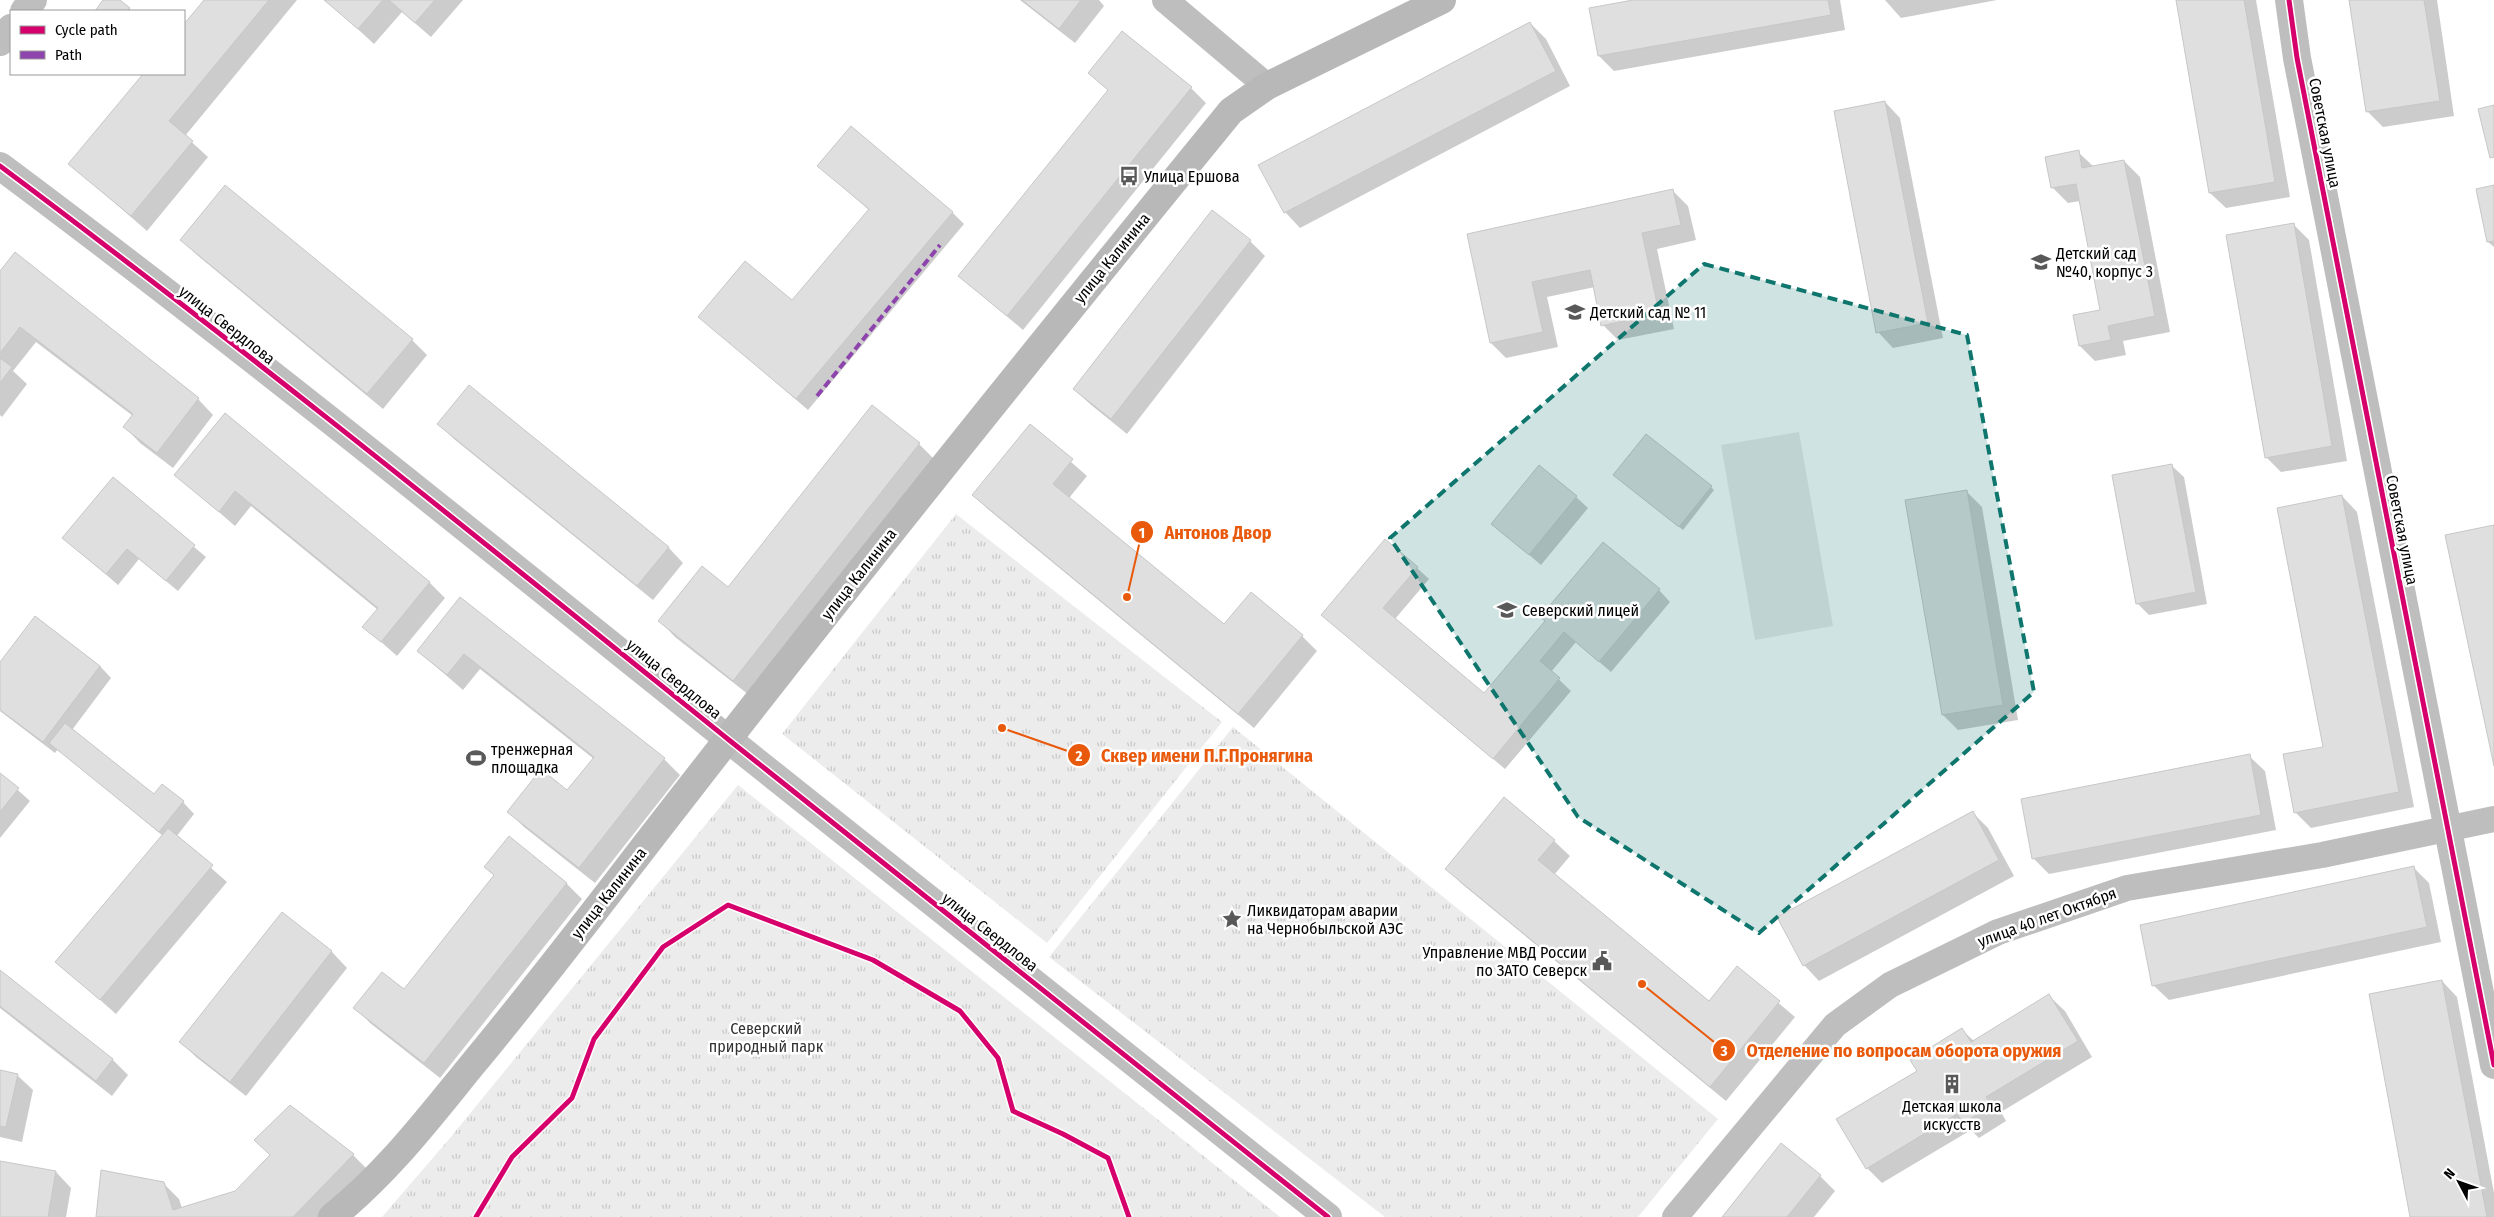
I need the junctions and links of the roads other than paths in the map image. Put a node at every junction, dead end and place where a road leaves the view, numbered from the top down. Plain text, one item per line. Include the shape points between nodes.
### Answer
1 (33, 0) edge
2 (1165, 0) edge
3 (1442, 0) edge
4 (2289, 0) edge
5 (25, 10) edge
6 (10, 29) edge
7 (0, 42) edge
8 (1267, 86) junction
9 (0, 166) edge
10 (728, 740) junction
11 (2494, 819) edge
12 (2448, 829) junction
13 (2494, 1065) edge
14 (332, 1217) edge
15 (1328, 1217) edge
16 (1676, 1217) edge

1 - 5 street
2 - 8 street
3 - 8 main road, улица Калинина
4 - 12 street, Советская улица via 2297,58
6 - 7 street
8 - 10 main road, улица Калинина via 1231,111 1022,368
9 - 10 street, улица Свердлова via 126,260
10 - 14 main road, улица Калинина via 536,988 395,1159 364,1192
10 - 15 street, улица Свердлова
11 - 12 street, улица 40 лет Октября
12 - 13 street, Советская улица
12 - 16 street, улица 40 лет Октября via 2127,888 1998,932 1890,985 1835,1025

